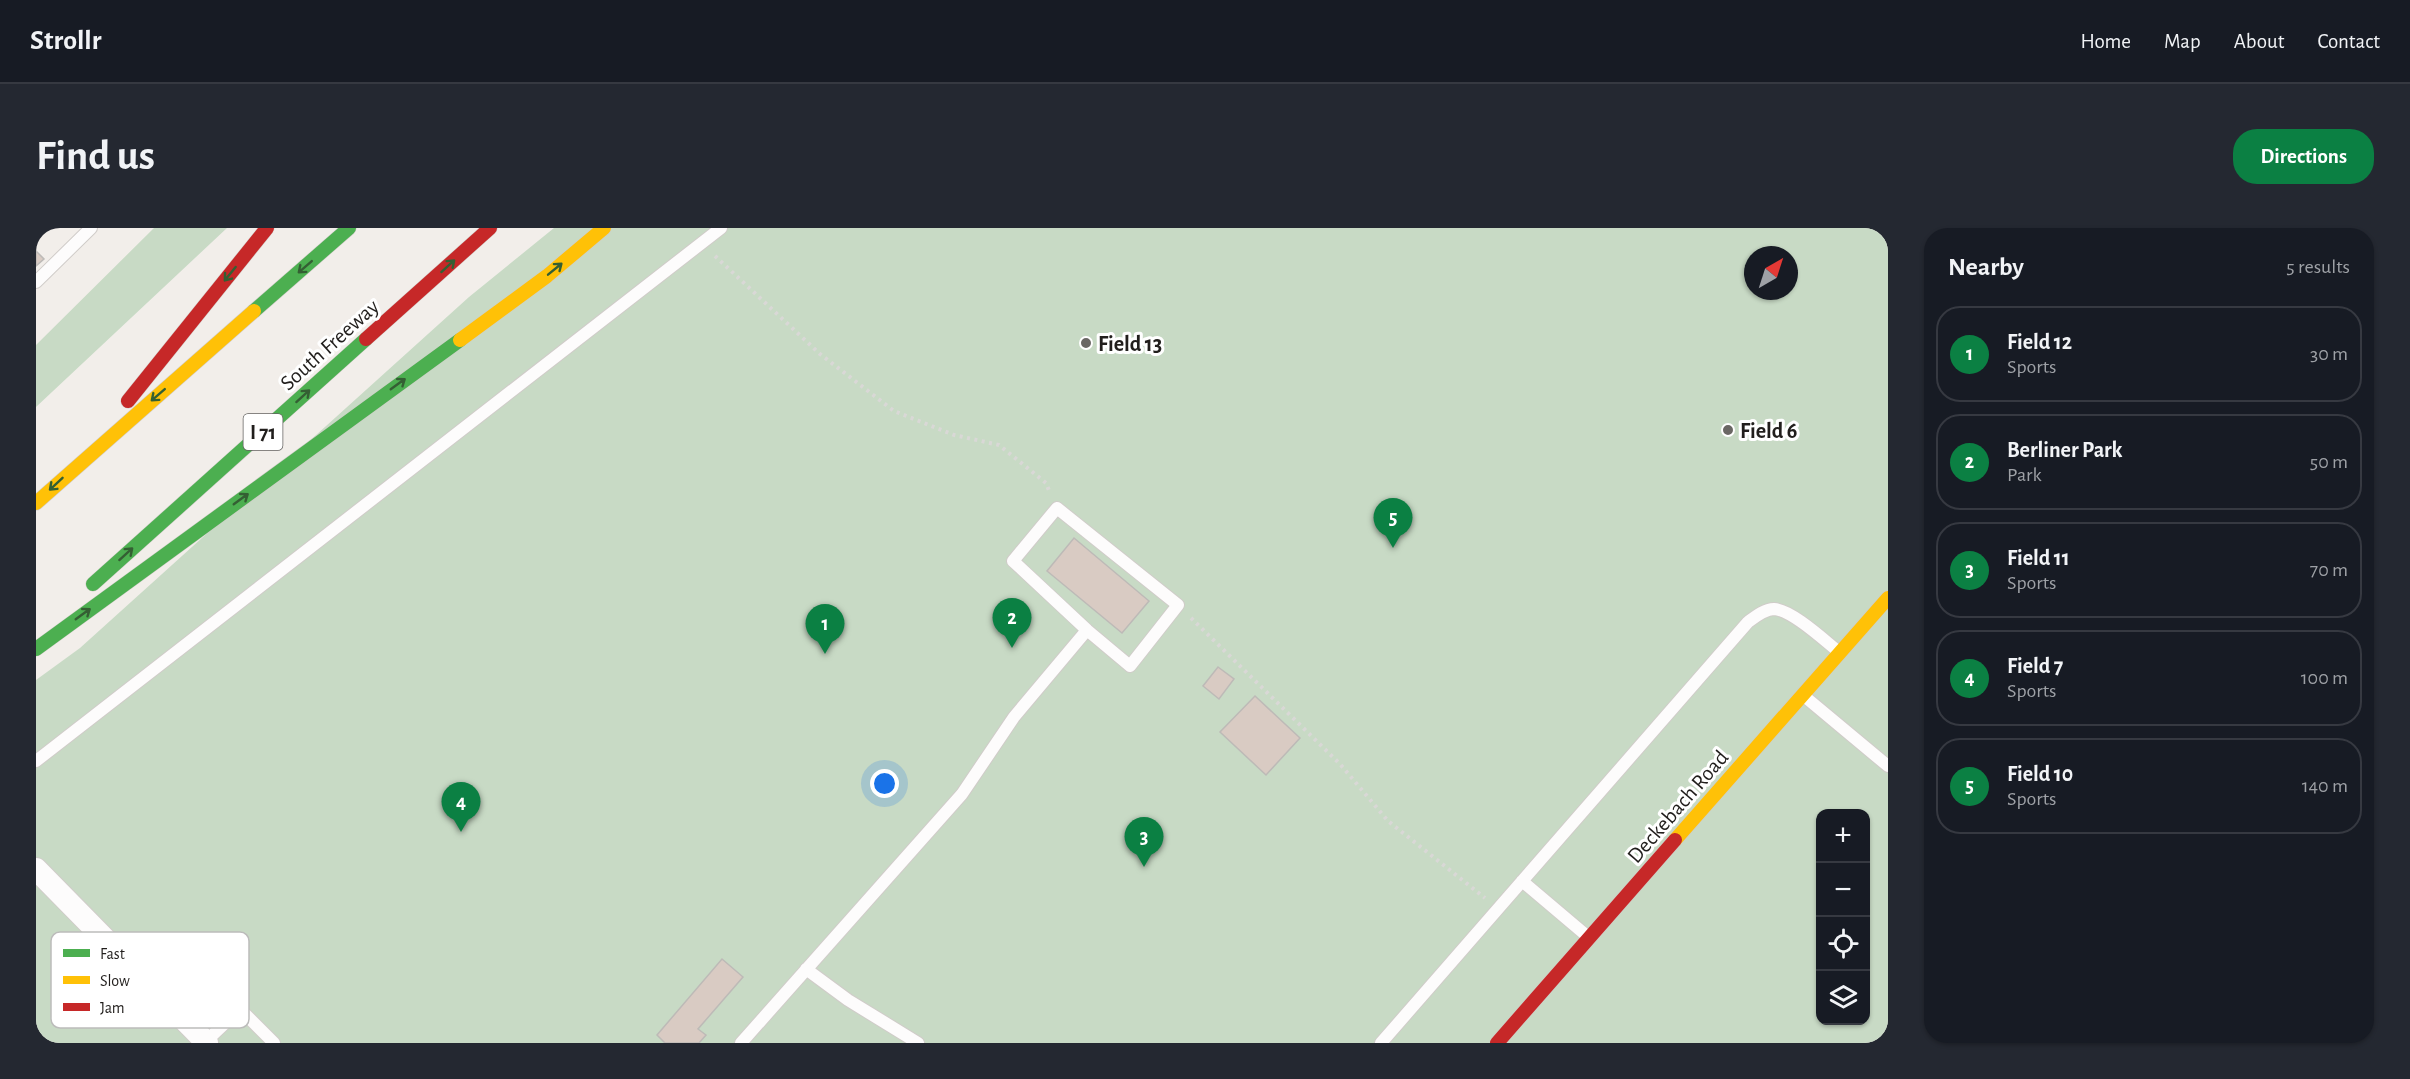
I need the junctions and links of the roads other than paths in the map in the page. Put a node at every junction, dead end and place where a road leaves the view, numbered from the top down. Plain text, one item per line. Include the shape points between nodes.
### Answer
1 (91, 228) edge
2 (267, 228) edge
3 (349, 228) edge
4 (490, 228) edge
5 (604, 228) edge
6 (721, 228) edge
7 (36, 282) edge
8 (77, 465) junction
9 (36, 503) edge
10 (81, 595) dead end
11 (1888, 598) edge
12 (63, 611) dead end
13 (1087, 630) junction
14 (36, 635) edge
15 (36, 649) edge
16 (1840, 653) junction
17 (1803, 694) junction
18 (36, 761) edge
19 (1888, 766) edge
20 (36, 869) edge
21 (1522, 881) junction
22 (98, 932) edge
23 (1589, 938) junction
24 (806, 969) junction
25 (249, 1018) edge
26 (191, 1028) edge
27 (220, 1028) edge
28 (205, 1042) edge
29 (274, 1043) edge
30 (741, 1043) edge
31 (918, 1043) edge
32 (1381, 1043) edge
33 (1497, 1043) edge

1 - 7 lane
2 -> 8 main road
3 -> 8 main road
10 -> 4 main road, South Freeway / I 71
15 -> 5 main road via 547,276
6 - 18 lane
8 -> 9 main road
11 - 16 main road, Deckebach Road
12 - 14 main road
13 - 13 lane via 1130,666 1178,604 1057,508 1013,561
13 - 24 lane via 1014,717 962,794
16 - 17 main road, Deckebach Road
16 - 21 lane via 1775,609 1748,621
17 - 19 lane
17 - 23 main road, Deckebach Road
20 - 22 street
21 - 23 lane
21 - 32 lane
23 - 33 main road, Deckebach Road
24 - 30 lane
24 - 31 lane
25 - 29 lane
26 - 28 street
27 - 28 lane

